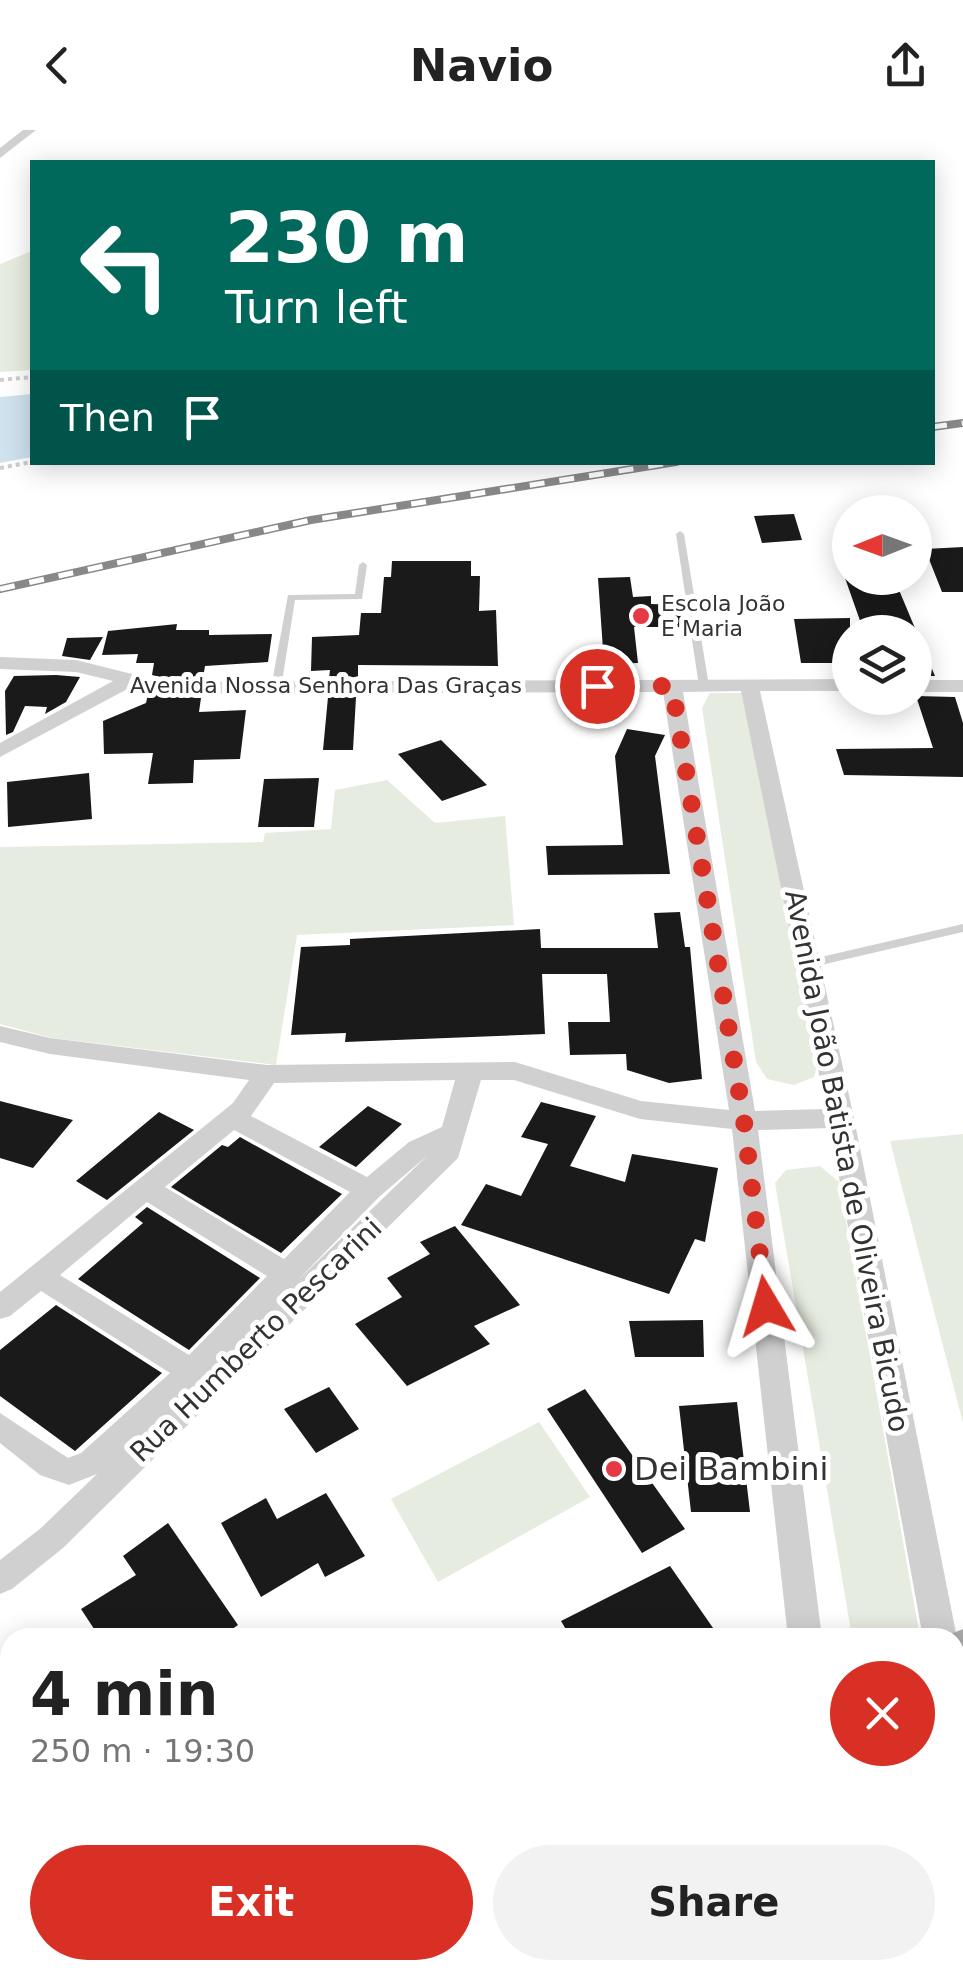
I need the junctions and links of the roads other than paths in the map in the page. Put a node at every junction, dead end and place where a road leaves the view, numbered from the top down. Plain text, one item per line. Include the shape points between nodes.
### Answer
1 (30, 130) edge
2 (0, 154) edge
3 (680, 534) dead end
4 (362, 566) dead end
5 (0, 663) edge
6 (128, 681) junction
7 (750, 684) junction
8 (832, 685) edge
9 (672, 686) junction
10 (704, 686) junction
11 (932, 686) edge
12 (963, 686) edge
13 (276, 688) junction
14 (0, 752) edge
15 (963, 928) edge
16 (808, 964) junction
17 (0, 1035) edge
18 (470, 1073) junction
19 (267, 1074) junction
20 (232, 1117) junction
21 (841, 1118) junction
22 (744, 1121) junction
23 (451, 1134) junction
24 (146, 1188) junction
25 (369, 1190) junction
26 (287, 1274) junction
27 (40, 1276) junction
28 (0, 1308) edge
29 (191, 1372) junction
30 (0, 1426) edge
31 (0, 1579) edge
32 (804, 1628) edge
33 (938, 1628) edge

1 - 2 street
3 - 10 lane
4 - 13 lane via 359,597 291,596
5 - 6 street via 76,666
6 - 13 street, Avenida Nossa Senhora Das Graças via 164,688
6 - 14 street, Avenida Nossa Senhora Das Graças
7 - 8 street, Avenida Nossa Senhora Das Graças
7 - 10 street, Avenida Nossa Senhora Das Graças
7 - 16 street, Avenida João Batista de Oliveira Bicudo
9 - 10 street, Avenida Nossa Senhora Das Graças
9 - 13 street, Avenida Nossa Senhora Das Graças
9 - 22 street
11 - 12 street
15 - 16 lane
16 - 21 street, Avenida João Batista de Oliveira Bicudo
17 - 19 street
18 - 19 street
18 - 22 street via 514,1072 640,1110
18 - 23 street, Rua Humberto Pescarini
19 - 20 street
20 - 24 street
20 - 25 street
21 - 22 street
21 - 33 street, Avenida João Batista de Oliveira Bicudo
22 - 32 street
23 - 25 street via 418,1148
23 - 31 street, Rua Humberto Pescarini via 449,1151 422,1178 52,1538
24 - 26 street
24 - 27 street
25 - 26 street
26 - 29 street
27 - 28 street
27 - 29 street
29 - 30 street via 92,1462 70,1472 51,1466

